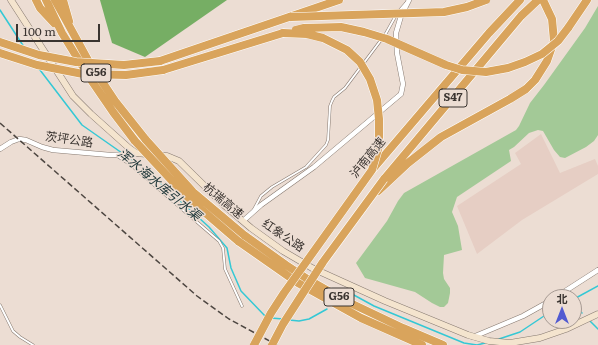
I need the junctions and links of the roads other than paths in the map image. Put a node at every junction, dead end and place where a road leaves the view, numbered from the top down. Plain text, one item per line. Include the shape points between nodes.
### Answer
1 (11, 0) edge
2 (36, 0) edge
3 (46, 0) edge
4 (55, 0) edge
5 (63, 0) edge
6 (339, 0) edge
7 (409, 0) edge
8 (486, 0) edge
9 (520, 0) edge
10 (538, 0) edge
11 (543, 0) edge
12 (587, 0) edge
13 (291, 17) junction
14 (71, 32) junction
15 (62, 33) junction
16 (283, 33) junction
17 (0, 42) edge
18 (0, 53) edge
19 (0, 149) edge
20 (138, 154) junction
21 (118, 155) junction
22 (372, 170) junction
23 (371, 197) junction
24 (252, 214) junction
25 (243, 221) junction
26 (241, 238) junction
27 (598, 270) edge
28 (568, 289) edge
29 (542, 304) edge
30 (0, 305) edge
31 (242, 306) dead end
32 (598, 314) edge
33 (474, 337) junction
34 (33, 345) edge
35 (254, 345) edge
36 (272, 345) edge
37 (422, 345) edge
38 (442, 345) edge

1 - 20 main road via 74,96
2 - 15 highway
3 - 15 highway, 杭瑞高速 / G56
4 - 14 highway, 杭瑞高速 / G56
5 - 14 highway
6 - 13 highway
7 - 24 lane via 402,6 388,31 345,88 334,97 330,106 326,145 306,167 261,196
7 - 24 street via 396,33 403,84 401,94 314,167 260,205
8 - 13 highway, bridge via 444,12
9 - 22 highway, 泸南高速 / S47
10 - 23 highway, S47, bridge via 521,16
11 - 23 highway via 552,19 554,41 547,61 535,80 510,99 441,137
12 - 16 highway, bridge via 558,41 542,54 508,68 486,72 462,70 387,39 341,27 304,28
13 - 17 highway, bridge via 160,61 124,65 76,62 39,55
14 - 26 highway, 杭瑞高速 / G56, bridge via 115,101 146,140 193,192
15 - 26 highway, 杭瑞高速 / G56, bridge via 89,77 135,141 188,198
16 - 18 highway, bridge via 164,70 126,75 83,74 37,65
16 - 22 highway, bridge via 306,34 331,41 354,55 364,66 373,86 379,119 379,146
19 - 21 street, 茨坪公路 via 19,139 48,149
20 - 21 street, 茨坪公路
20 - 25 main road, 红象公路 via 167,156 179,161
21 - 31 lane via 219,241 223,248 225,269
22 - 35 highway, 泸南高速 / S47, bridge via 284,293
23 - 36 highway, S47, bridge via 323,262
24 - 25 street
25 - 33 main road, 红象公路 via 283,251 312,268
26 - 37 highway, 杭瑞高速 / G56 via 298,284 361,318
26 - 38 highway, 杭瑞高速 / G56 via 344,300
27 - 28 street
29 - 33 street
30 - 34 lane via 13,331
32 - 33 main road, 红象公路 via 530,341 510,343

